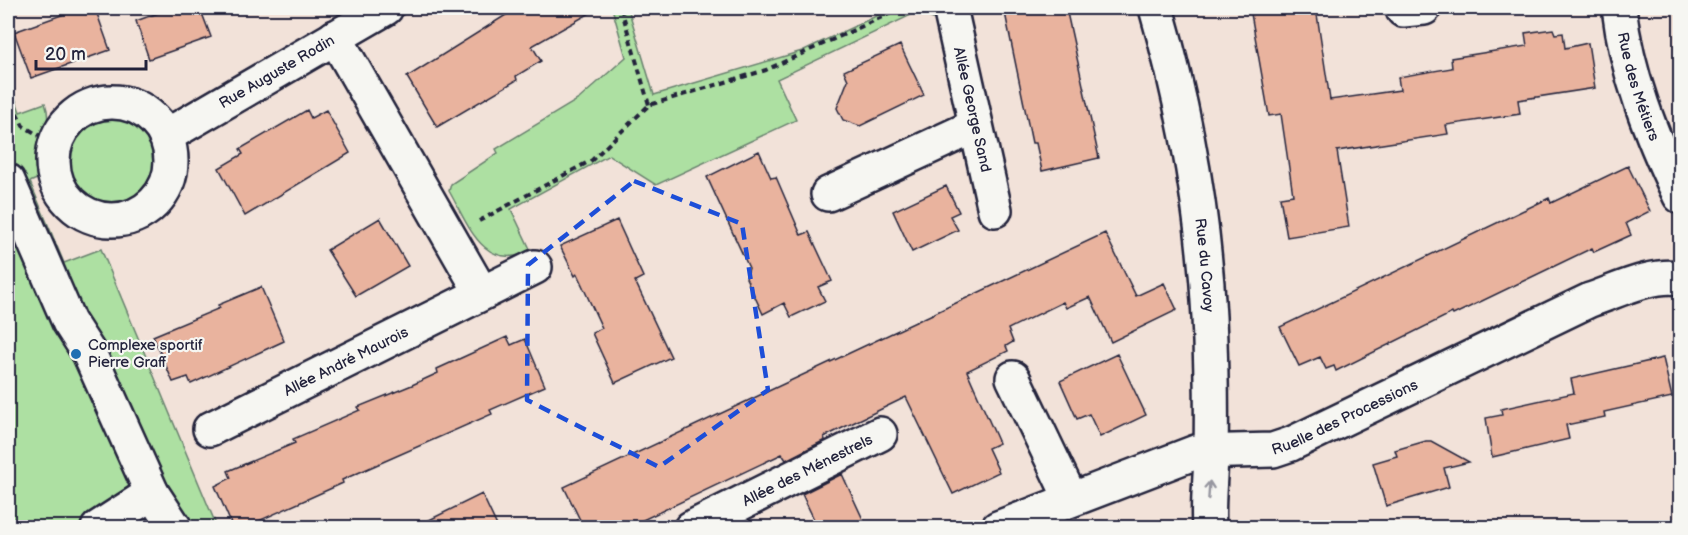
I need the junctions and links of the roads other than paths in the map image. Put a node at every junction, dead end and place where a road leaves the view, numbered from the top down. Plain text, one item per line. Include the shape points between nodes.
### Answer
1 (386, 8) edge
2 (950, 8) edge
3 (1156, 8) edge
4 (1619, 8) edge
5 (335, 37) junction
6 (975, 126) junction
7 (166, 135) junction
8 (8, 181) edge
9 (828, 194) dead end
10 (1680, 196) edge
11 (67, 201) junction
12 (995, 210) dead end
13 (26, 223) junction
14 (535, 267) dead end
15 (1680, 278) edge
16 (481, 292) junction
17 (1013, 378) dead end
18 (210, 429) dead end
19 (880, 434) dead end
20 (1211, 452) junction
21 (152, 493) junction
22 (1071, 500) junction
23 (743, 517) edge
24 (98, 528) edge
25 (175, 528) edge
26 (691, 528) edge
27 (998, 528) edge
28 (1209, 528) edge

1 - 5 street, Rue Auguste Rodin
2 - 6 street, Allée George Sand
3 - 20 street, Rue du Cavoy via 1181,105 1200,216 1209,318
4 - 10 street, Rue des Métiers via 1641,107
5 - 7 street, Rue Auguste Rodin
5 - 16 street
6 - 9 street
6 - 12 street, Allée George Sand
7 - 11 street via 171,173 164,191 136,216 118,221 99,219 81,213
7 - 11 street via 138,107 118,102 97,103 78,111 54,144 56,184
8 - 13 street
11 - 13 street
13 - 21 street
14 - 16 street, Allée André Maurois
15 - 20 street, Ruelle des Processions via 1640,283 1581,304 1291,444 1274,450
16 - 18 street, Allée André Maurois
17 - 22 street
19 - 23 street, Allée des Ménestrels
20 - 22 street, Ruelle des Processions via 1196,452 1163,463
28 -> 20 street, Rue du Cavoy
21 - 24 street
21 - 25 street
22 - 27 street, Ruelle des Processions
23 - 26 street, Allée des Ménestrels

